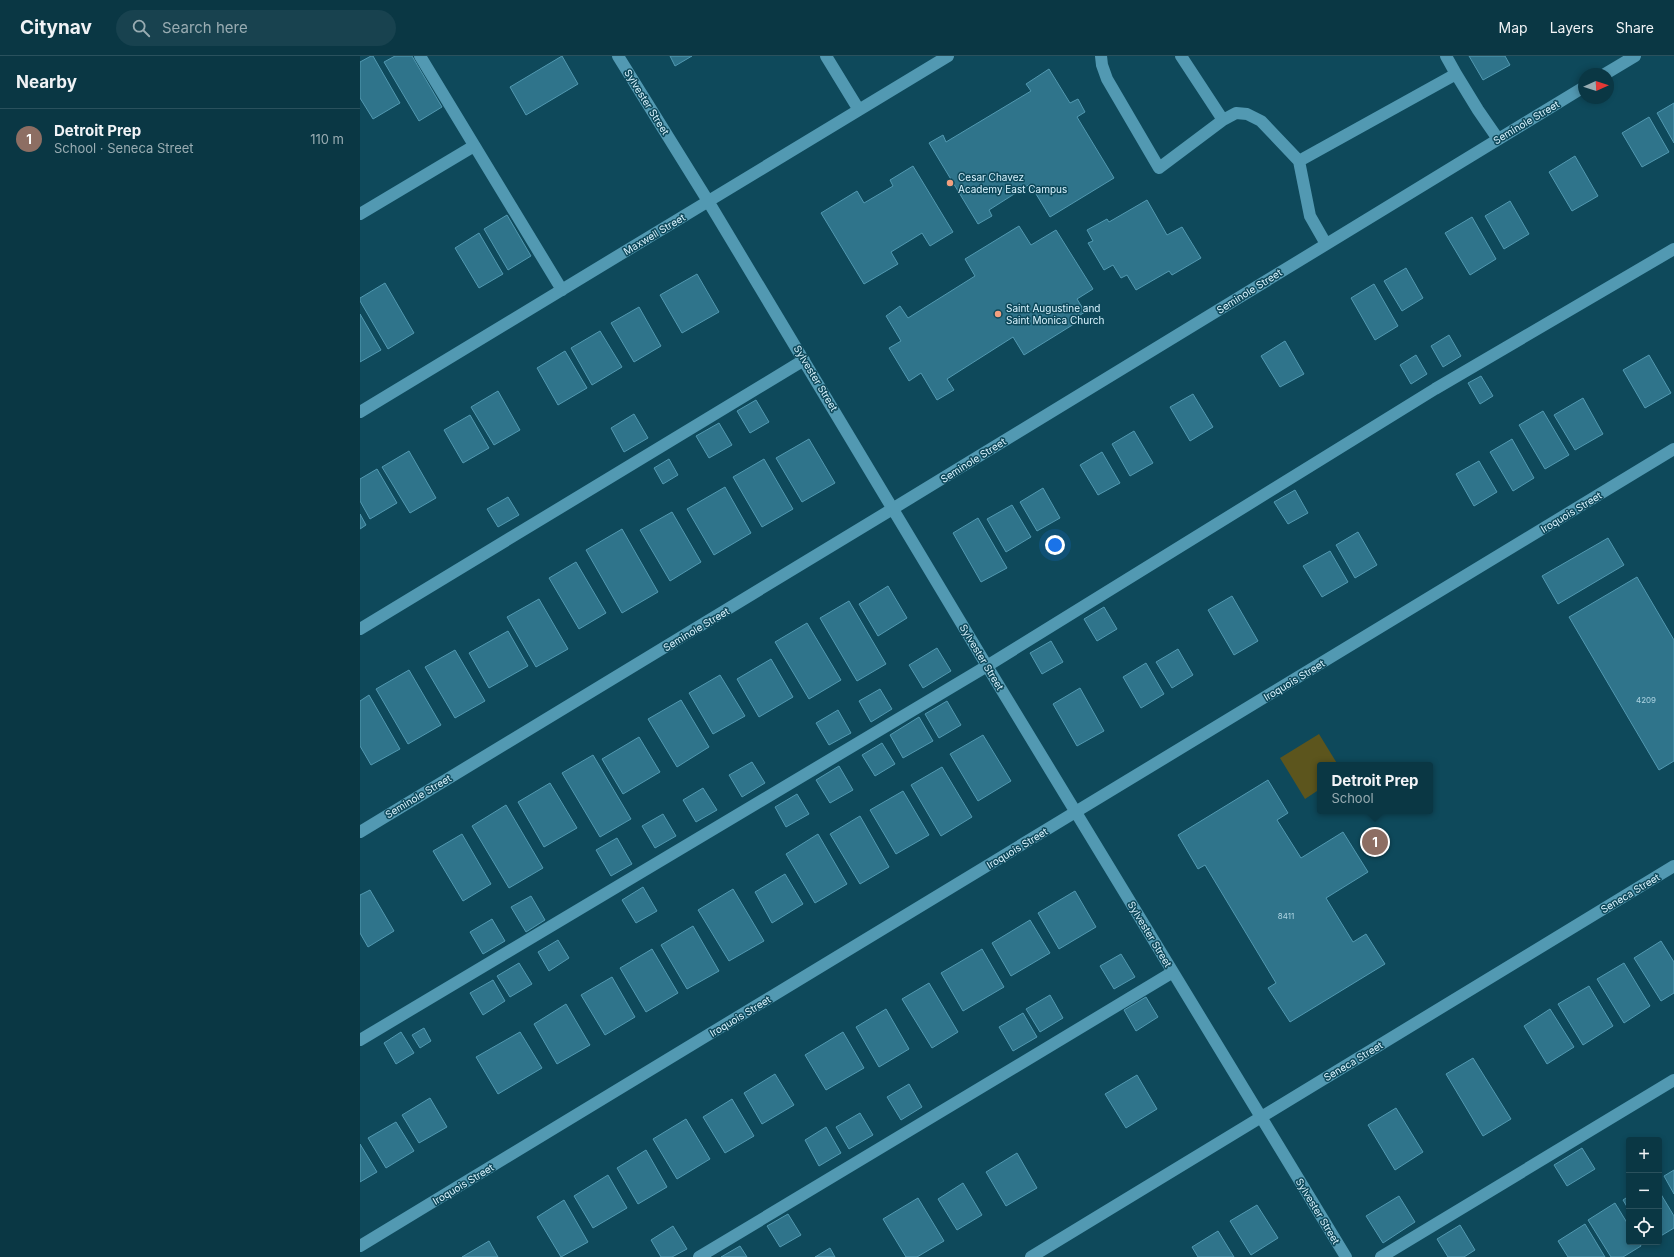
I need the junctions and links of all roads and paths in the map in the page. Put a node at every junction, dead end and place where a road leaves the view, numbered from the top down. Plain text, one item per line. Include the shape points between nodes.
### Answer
1 (420, 56) edge
2 (618, 56) edge
3 (826, 56) edge
4 (948, 56) edge
5 (1101, 56) edge
6 (1181, 56) edge
7 (1446, 56) edge
8 (1635, 56) edge
9 (1614, 69) edge
10 (1456, 74) junction
11 (1578, 91) edge
12 (858, 110) junction
13 (1223, 120) junction
14 (1498, 139) junction
15 (474, 146) junction
16 (1299, 161) junction
17 (708, 201) junction
18 (360, 214) edge
19 (1326, 244) junction
20 (1674, 249) edge
21 (562, 290) junction
22 (804, 360) junction
23 (360, 412) edge
24 (1674, 449) edge
25 (894, 508) junction
26 (360, 629) edge
27 (987, 666) junction
28 (1076, 812) junction
29 (360, 832) edge
30 (1674, 866) edge
31 (1173, 972) junction
32 (360, 1040) edge
33 (1674, 1080) edge
34 (1261, 1117) junction
35 (360, 1246) edge
36 (699, 1257) edge
37 (1032, 1257) edge
38 (1346, 1257) edge
39 (1381, 1257) edge

1 - 15 street
2 - 17 street, Sylvester Street
3 - 12 street
4 - 12 street, Maxwell Street
5 - 13 street via 1107,79 1159,168
6 - 13 street
7 - 10 street
8 - 9 street
10 - 14 street
10 - 16 street
11 - 14 street, Seminole Street
12 - 17 street, Maxwell Street
13 - 16 street via 1236,113 1247,114 1261,121
14 - 19 street, Seminole Street
15 - 18 street
15 - 21 street
16 - 19 street via 1310,216
17 - 21 street, Maxwell Street
17 - 22 street, Sylvester Street
19 - 25 street, Seminole Street
20 - 27 street via 1435,390
21 - 23 street, Maxwell Street
22 - 25 street, Sylvester Street
22 - 26 street
24 - 28 street, Iroquois Street
25 - 27 street, Sylvester Street
25 - 29 street, Seminole Street
27 - 28 street, Sylvester Street
27 - 32 street
28 - 31 street, Sylvester Street
28 - 35 street, Iroquois Street
30 - 34 street, Seneca Street
31 - 34 street, Sylvester Street
31 - 36 street
33 - 39 street
34 - 37 street, Seneca Street
34 - 38 street, Sylvester Street

